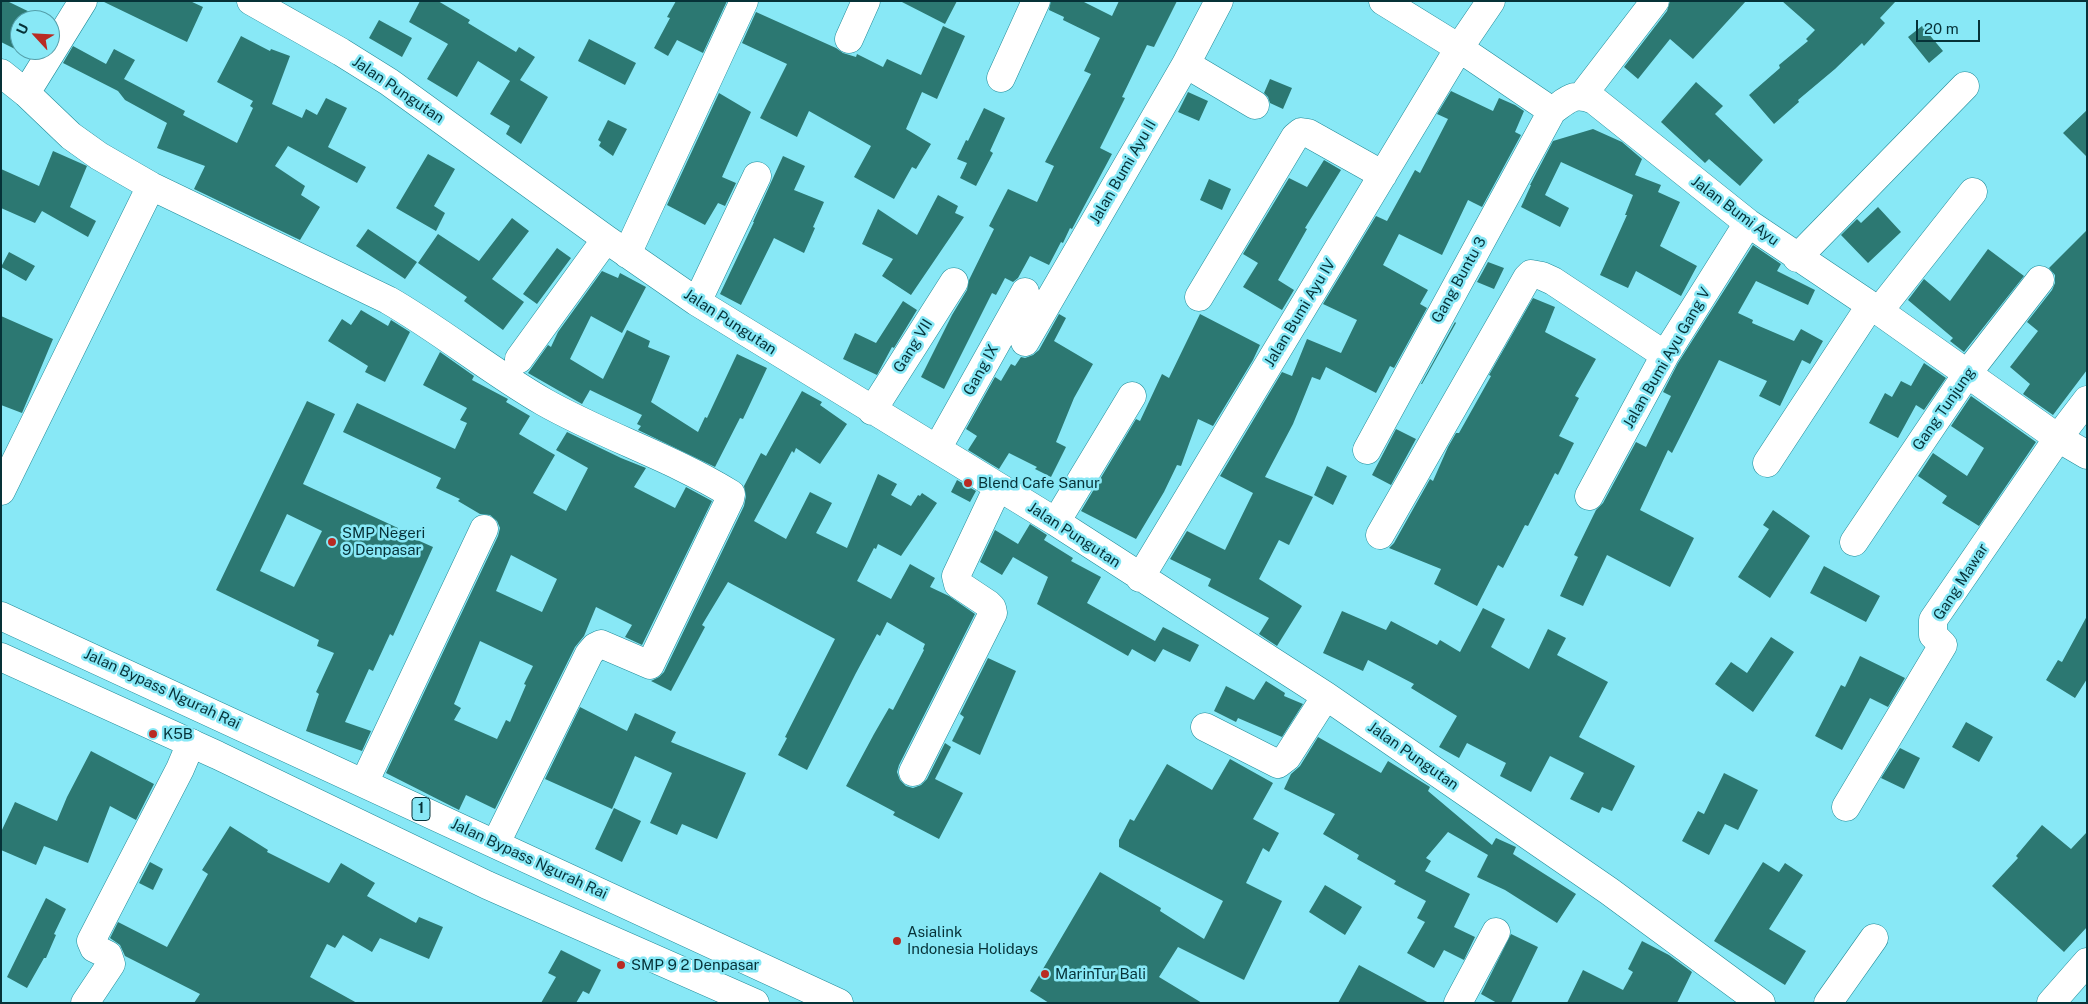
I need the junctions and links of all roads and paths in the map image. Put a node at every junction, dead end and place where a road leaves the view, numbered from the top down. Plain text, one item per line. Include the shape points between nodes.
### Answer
1 (83, 1) edge
2 (251, 1) edge
3 (744, 1) edge
4 (866, 1) edge
5 (1036, 1) edge
6 (1219, 1) edge
7 (1383, 1) edge
8 (1491, 1) edge
9 (1655, 1) edge
10 (849, 39) dead end
11 (1459, 48) junction
12 (1186, 64) junction
13 (1, 73) edge
14 (1001, 78) dead end
15 (1965, 86) dead end
16 (26, 93) junction
17 (1582, 96) junction
18 (1255, 105) dead end
19 (1552, 111) junction
20 (1383, 175) junction
21 (757, 176) dead end
22 (151, 186) junction
23 (1973, 192) dead end
24 (1748, 223) junction
25 (616, 247) junction
26 (1797, 258) junction
27 (2040, 280) dead end
28 (954, 282) dead end
29 (1025, 292) dead end
30 (1199, 297) dead end
31 (697, 302) junction
32 (1874, 309) junction
33 (1025, 342) dead end
34 (1665, 356) junction
35 (519, 359) dead end
36 (1967, 374) junction
37 (1132, 396) dead end
38 (2087, 400) edge
39 (872, 411) junction
40 (2058, 438) junction
41 (937, 449) junction
42 (1367, 450) dead end
43 (2087, 455) edge
44 (1767, 463) dead end
45 (998, 487) junction
46 (1, 491) edge
47 (1589, 496) dead end
48 (1056, 522) junction
49 (484, 529) dead end
50 (1380, 536) dead end
51 (1854, 542) dead end
52 (1140, 578) junction
53 (1, 616) edge
54 (1, 658) edge
55 (1326, 696) junction
56 (1205, 727) dead end
57 (191, 744) junction
58 (913, 772) dead end
59 (364, 783) junction
60 (1846, 807) dead end
61 (496, 843) junction
62 (1496, 932) dead end
63 (1874, 938) dead end
64 (2087, 962) edge
65 (741, 1000) edge
66 (84, 1003) edge
67 (839, 1003) edge
68 (1458, 1003) edge
69 (1761, 1003) edge
70 (1828, 1003) edge
71 (2051, 1003) edge

1 - 16 main road
2 - 25 main road, Jalan Pungutan via 389,82
3 - 25 main road
4 - 10 main road
5 - 14 main road
6 - 12 main road, Jalan Bumi Ayu II
7 - 11 main road
8 - 11 main road, Jalan Bumi Ayu IV
9 - 17 main road
11 - 19 main road
11 - 20 main road, Jalan Bumi Ayu IV
12 - 18 main road
12 - 33 main road, Jalan Bumi Ayu II
13 - 16 main road
15 - 26 main road
16 - 22 main road via 71,136
17 - 19 main road via 1569,98
17 - 24 main road, Jalan Bumi Ayu via 1594,100
19 - 42 main road, Gang Buntu 3
20 - 30 main road via 1301,132
20 - 52 main road, Jalan Bumi Ayu IV
21 - 31 main road
22 - 46 main road
22 - 61 main road via 388,300 542,401 730,494 650,666 602,644 595,647
23 - 32 main road
24 - 26 main road, Jalan Bumi Ayu
24 - 34 main road, Jalan Bumi Ayu Gang V
25 - 31 main road, Jalan Pungutan
25 - 35 main road
26 - 32 main road, Jalan Bumi Ayu
27 - 36 main road, Gang Tunjung
28 - 39 main road, Gang VII
29 - 41 main road, Gang IX
31 - 39 main road, Jalan Pungutan
32 - 36 main road, Jalan Bumi Ayu
32 - 44 main road
34 - 47 main road, Jalan Bumi Ayu Gang V
34 - 50 main road via 1552,281 1531,274
36 - 40 main road, Jalan Bumi Ayu
36 - 51 main road, Gang Tunjung
37 - 48 main road
38 - 40 main road
39 - 41 main road, Jalan Pungutan
40 - 43 main road, Jalan Bumi Ayu
40 - 60 main road, Gang Mawar via 1933,620 1933,635 1943,645
41 - 45 main road, Jalan Pungutan
45 - 48 main road, Jalan Pungutan
45 - 58 main road via 956,576 958,584 988,604 993,613
48 - 52 main road, Jalan Pungutan
49 - 59 main road
52 - 55 main road, Jalan Pungutan
53 - 59 main road, Jalan Bypass Ngurah Rai / 1
54 - 57 main road
55 - 56 main road via 1287,757 1278,764
55 - 69 main road, Jalan Pungutan via 1609,891
57 - 65 main road via 487,885
57 - 66 main road via 91,941 94,948 108,955 111,964
59 - 61 main road, Jalan Bypass Ngurah Rai / 1
61 - 67 main road, Jalan Bypass Ngurah Rai / 1
62 - 68 main road
63 - 70 main road
64 - 71 main road

